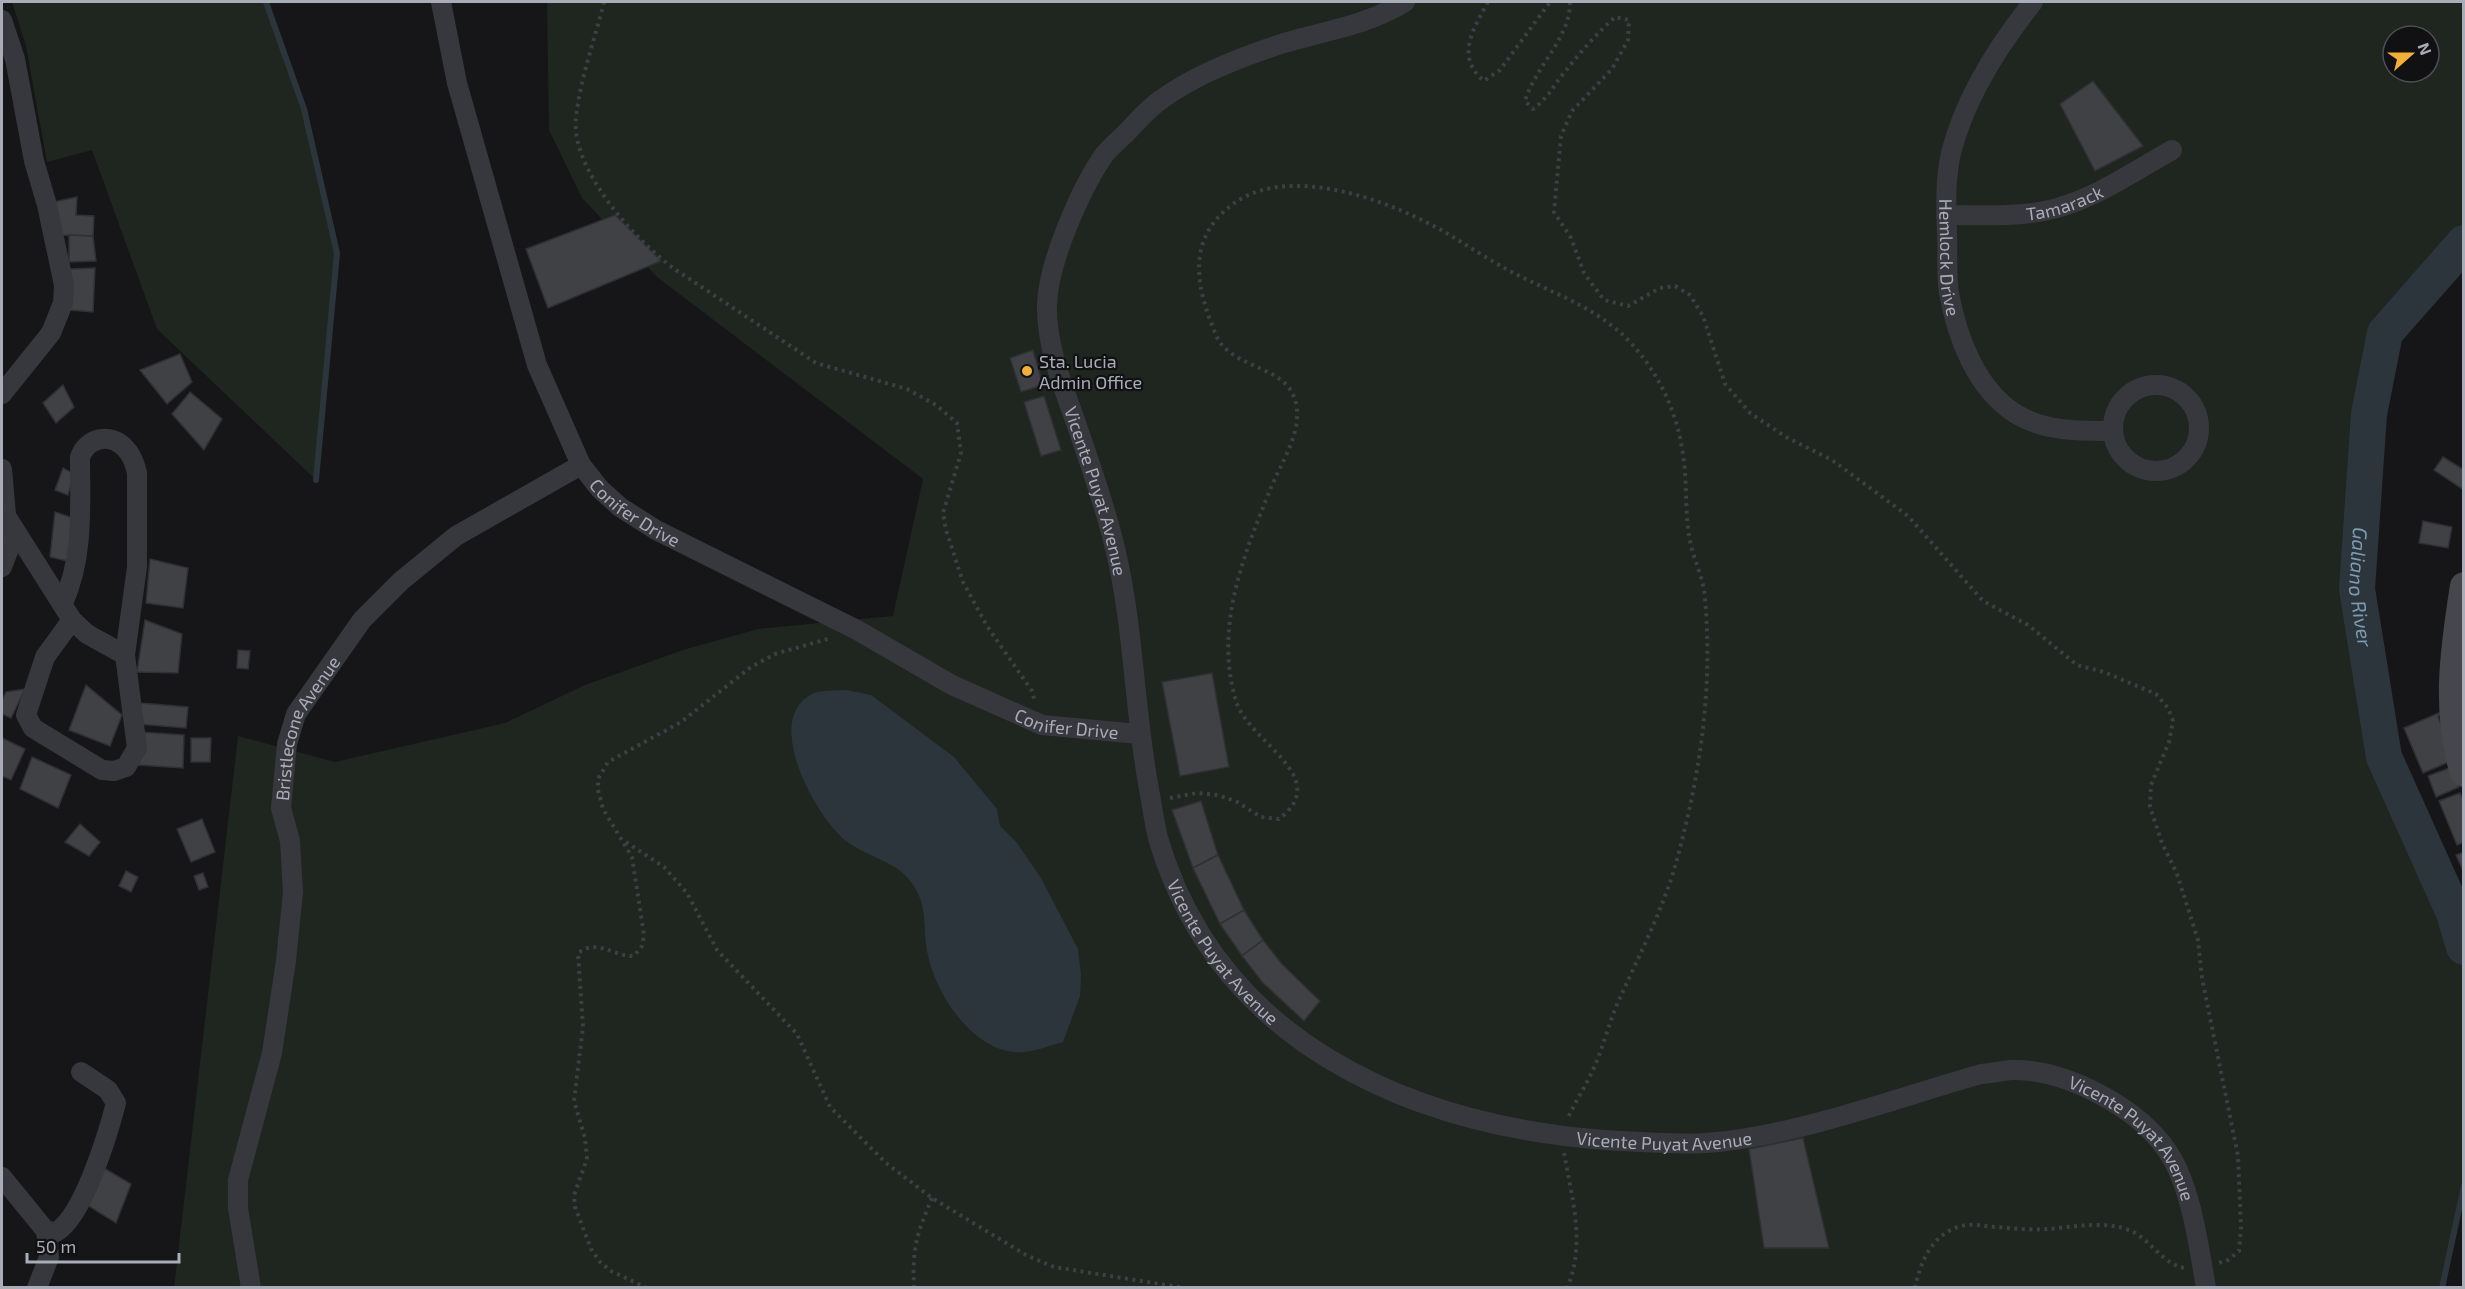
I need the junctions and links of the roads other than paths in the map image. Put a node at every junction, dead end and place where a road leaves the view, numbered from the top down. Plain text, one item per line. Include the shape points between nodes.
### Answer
1 (441, 2) edge
2 (1405, 2) edge
3 (2033, 2) edge
4 (2, 20) edge
5 (2172, 150) dead end
6 (1946, 215) junction
7 (2, 394) edge
8 (2113, 431) junction
9 (582, 465) junction
10 (2, 469) edge
11 (8, 519) junction
12 (2, 567) edge
13 (2463, 586) edge
14 (67, 612) junction
15 (124, 655) junction
16 (1139, 734) junction
17 (2463, 773) edge
18 (81, 1072) dead end
19 (2, 1177) edge
20 (46, 1231) junction
21 (37, 1287) edge
22 (251, 1287) edge
23 (2206, 1287) edge

1 - 9 street, Conifer Drive via 457,83 537,365
2 - 16 street, Vicente Puyat Avenue via 1345,28 1281,44 1222,66 1160,99 1106,153 1073,212 1050,286 1047,306 1051,342 1059,378 1106,511 1118,561
3 - 6 street, Hemlock Drive via 2008,33 1976,88 1952,151 1946,181
4 - 7 street via 15,59 34,161 64,285 63,303 51,333
5 - 6 street, Tamarack via 2117,182 2056,209
6 - 8 street, Hemlock Drive via 1949,292 1959,332 1975,371 2015,413 2044,427
8 - 8 street via 2124,458 2136,467 2157,471 2178,466 2190,456 2199,429 2197,415 2186,398 2168,387 2155,385 2129,394 2114,417
9 - 16 street, Conifer Drive via 620,507 656,530 857,630 952,685 1042,725
9 - 22 street, Bristlecone Avenue via 456,536 401,582 362,620 296,714 287,744 281,808 290,841 293,892 285,961 272,1053 238,1180 238,1208
10 - 11 street
11 - 12 street via 9,549
11 - 14 street
13 - 17 main road via 2452,685 2453,726
14 - 15 street via 87,634
14 - 15 street via 45,657 26,715 33,728 102,770 126,767 137,748
14 - 15 street via 80,544 80,457 84,446 94,440 112,439 125,447 137,473 137,567
16 - 23 street, Vicente Puyat Avenue via 1158,838 1188,914 1217,958 1263,1012 1302,1043 1402,1098 1455,1115 1560,1136 1659,1144 1710,1143 1783,1131 1981,1074 2014,1070 2042,1074 2096,1090 2143,1122 2169,1152 2183,1184
18 - 20 street via 108,1090 116,1103 82,1200 66,1227
19 - 20 street
20 - 21 street via 49,1257

